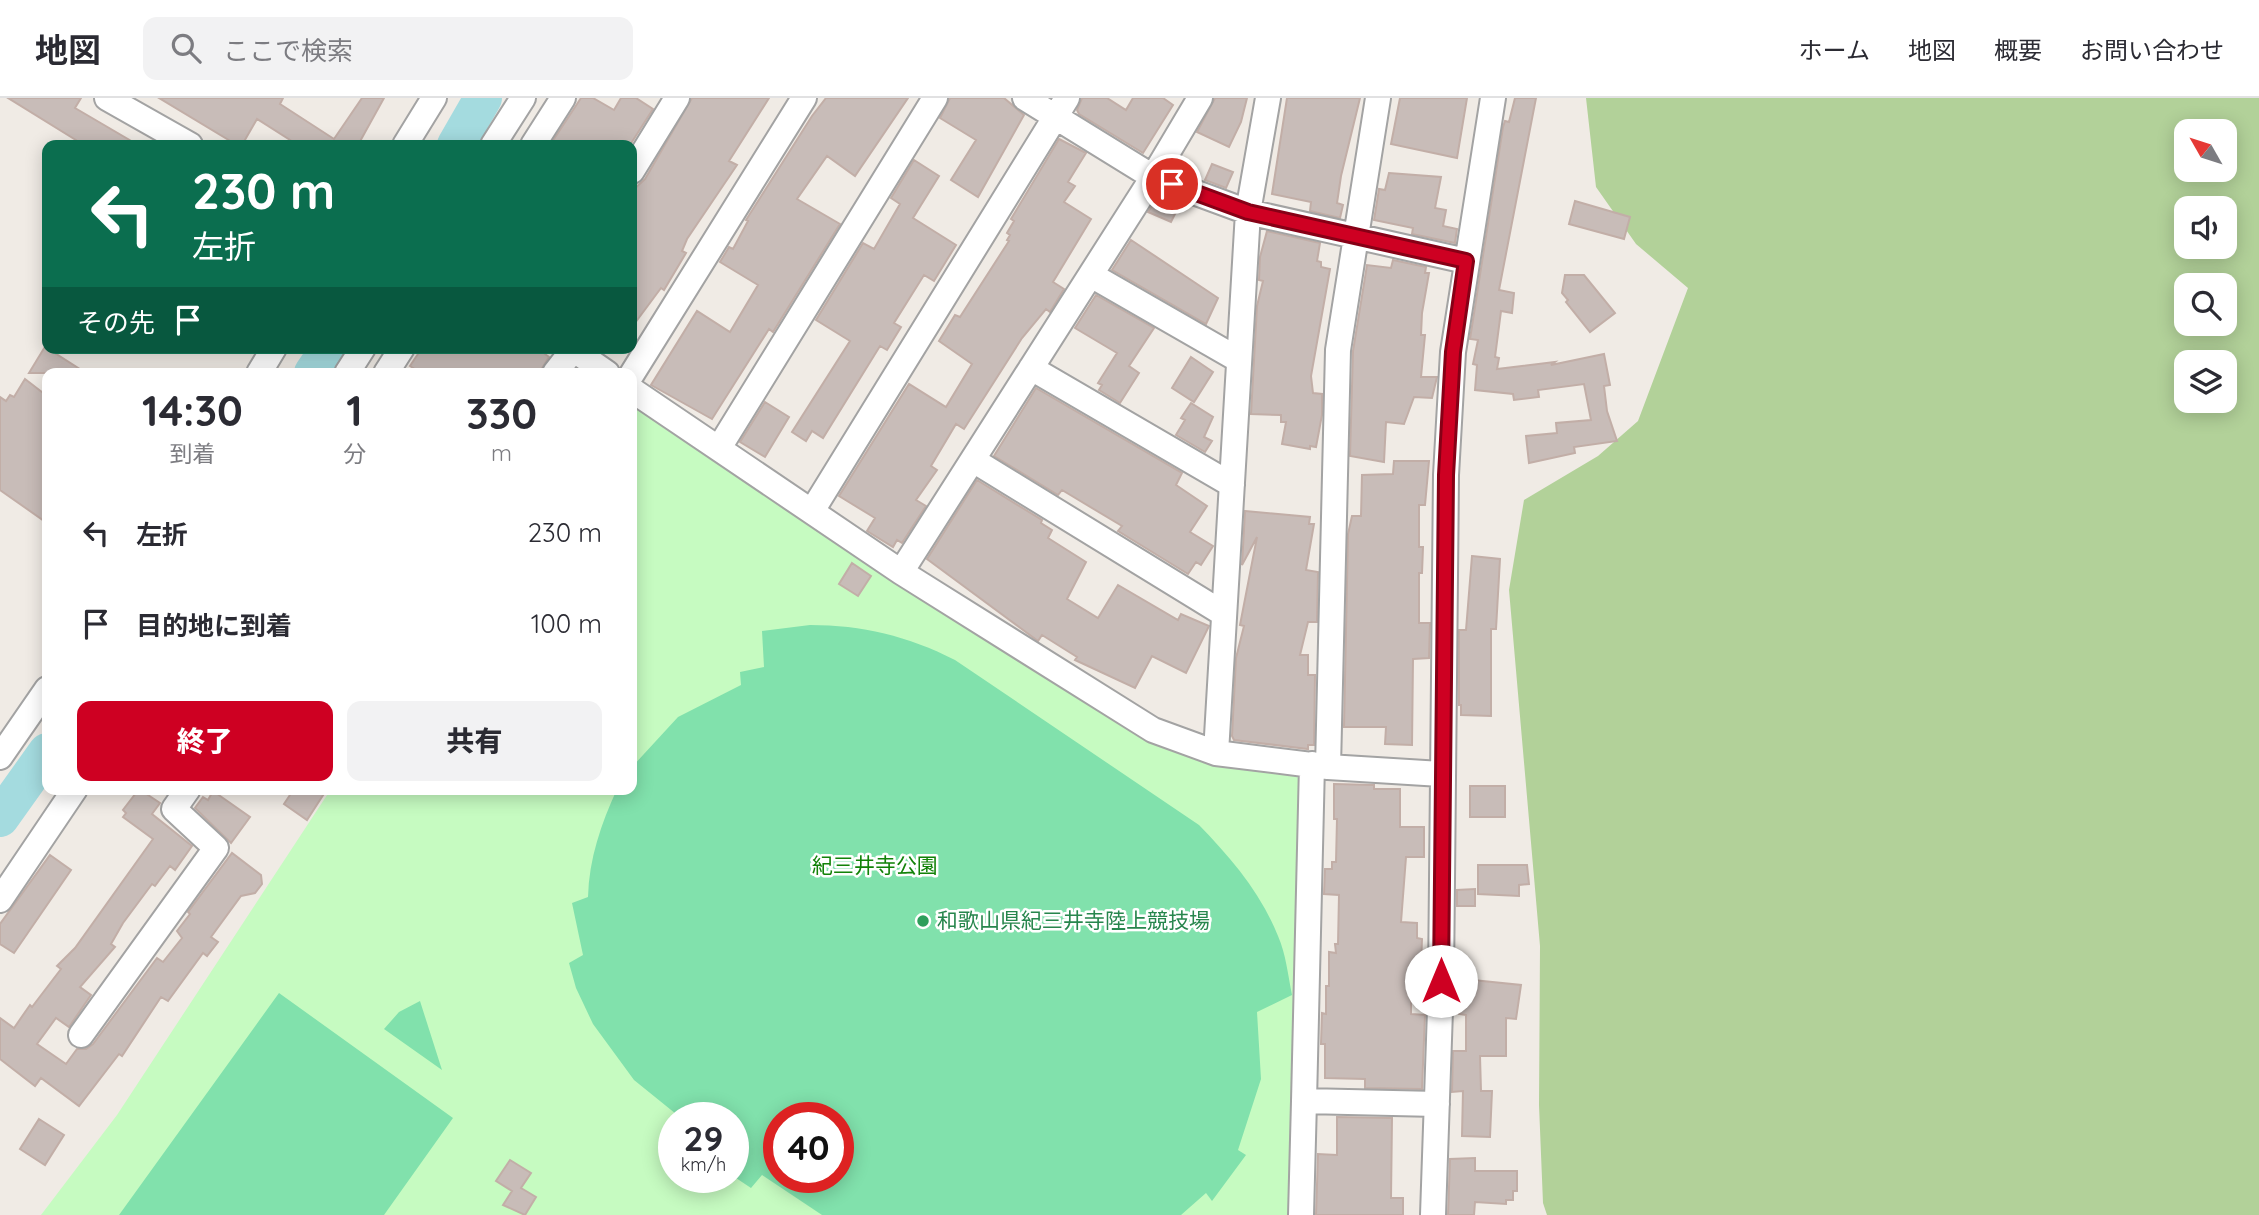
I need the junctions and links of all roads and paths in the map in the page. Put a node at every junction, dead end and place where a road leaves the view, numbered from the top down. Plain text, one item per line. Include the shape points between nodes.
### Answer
1 (107, 98) edge
2 (434, 98) edge
3 (523, 98) edge
4 (563, 98) edge
5 (677, 98) edge
6 (804, 98) edge
7 (935, 98) edge
8 (1025, 98) edge
9 (1200, 98) edge
10 (1268, 98) edge
11 (1378, 98) edge
12 (1493, 98) edge
13 (1062, 107) edge
14 (181, 140) edge
15 (408, 140) edge
16 (496, 140) edge
17 (536, 140) edge
18 (637, 163) edge
19 (1153, 177) junction
20 (1248, 212) junction
21 (1354, 237) junction
22 (1466, 261) junction
23 (1091, 275) junction
24 (579, 354) edge
25 (1239, 360) junction
26 (600, 368) edge
27 (636, 368) edge
28 (1031, 368) junction
29 (637, 393) edge
30 (719, 448) junction
31 (973, 460) junction
32 (1232, 485) junction
33 (812, 511) junction
34 (901, 572) junction
35 (1224, 614) junction
36 (42, 696) edge
37 (1216, 753) junction
38 (0, 757) edge
39 (1320, 766) junction
40 (1441, 774) junction
41 (71, 795) edge
42 (184, 795) edge
43 (0, 900) edge
44 (81, 1035) dead end
45 (1304, 1101) junction
46 (1437, 1104) junction
47 (1301, 1215) edge
48 (1433, 1215) edge

1 - 14 street
2 - 15 street
3 - 16 street
4 - 17 street
5 - 18 street
6 - 27 street
7 - 30 street
8 - 13 street
9 - 19 street
10 - 20 street
11 - 21 street
12 - 22 street
13 - 19 street
13 - 33 street
19 - 20 street
19 - 23 street
20 - 21 street
20 - 25 street
21 - 22 street
21 - 39 street via 1338,350
22 - 40 street via 1453,352 1446,475
23 - 25 street
23 - 28 street
24 - 26 street
25 - 32 street
28 - 31 street
28 - 32 street
29 - 30 street
30 - 33 street
31 - 34 street
31 - 35 street
32 - 35 street
33 - 34 street
34 - 37 street via 1153,730
35 - 37 street
36 - 38 street
37 - 39 street
39 - 40 street
39 - 45 street
40 - 46 street
41 - 43 street
42 - 44 street via 174,809 216,848
45 - 46 street
45 - 47 street
46 - 48 street

